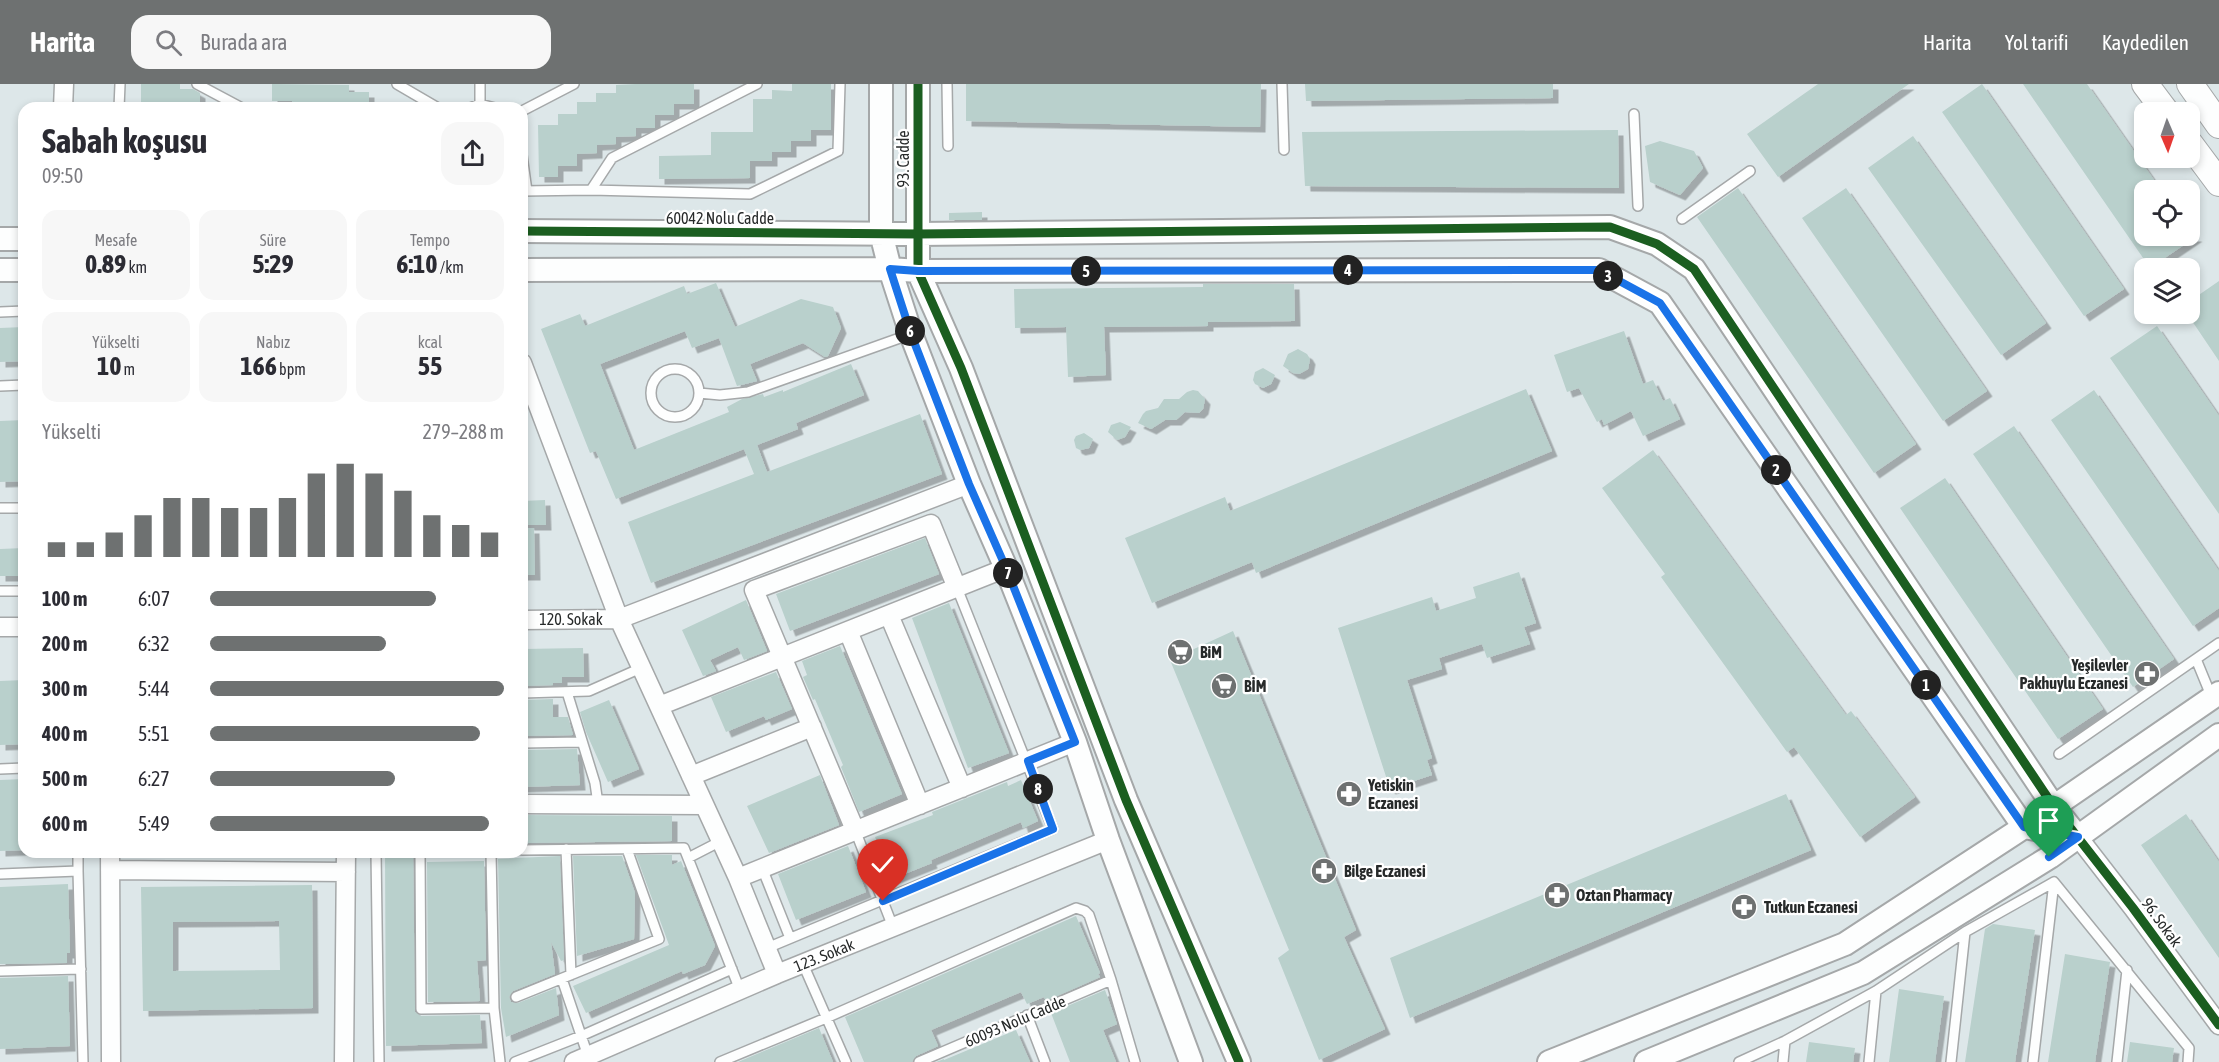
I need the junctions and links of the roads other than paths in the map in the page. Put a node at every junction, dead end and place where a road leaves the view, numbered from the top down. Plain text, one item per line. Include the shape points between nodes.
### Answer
1 (64, 84) edge
2 (120, 84) edge
3 (196, 84) edge
4 (398, 84) edge
5 (480, 84) edge
6 (574, 84) edge
7 (757, 84) edge
8 (840, 84) edge
9 (880, 84) edge
10 (918, 84) edge
11 (947, 84) edge
12 (1282, 84) edge
13 (2145, 84) edge
14 (2190, 84) edge
15 (63, 102) edge
16 (119, 102) edge
17 (230, 102) edge
18 (428, 102) edge
19 (480, 102) edge
20 (2158, 102) edge
21 (528, 108) edge
22 (1634, 114) dead end
23 (2219, 125) edge
24 (948, 146) dead end
25 (1284, 150) dead end
26 (2200, 157) edge
27 (1750, 171) dead end
28 (2219, 183) edge
29 (591, 190) junction
30 (528, 191) edge
31 (1638, 206) dead end
32 (1682, 219) dead end
33 (528, 231) edge
34 (881, 233) junction
35 (918, 234) junction
36 (0, 238) edge
37 (18, 239) edge
38 (890, 269) junction
39 (0, 270) edge
40 (18, 270) edge
41 (528, 270) edge
42 (918, 271) junction
43 (18, 311) edge
44 (0, 312) edge
45 (911, 334) junction
46 (528, 379) edge
47 (0, 386) edge
48 (18, 386) edge
49 (699, 393) junction
50 (969, 484) junction
51 (0, 508) edge
52 (18, 508) edge
53 (1006, 568) junction
54 (957, 588) junction
55 (0, 591) edge
56 (18, 591) edge
57 (889, 615) junction
58 (619, 619) junction
59 (528, 620) edge
60 (0, 627) edge
61 (18, 627) edge
62 (848, 631) junction
63 (2219, 643) edge
64 (783, 657) junction
65 (2196, 659) junction
66 (642, 668) junction
67 (567, 692) junction
68 (528, 693) edge
69 (2215, 695) edge
70 (659, 706) junction
71 (812, 727) junction
72 (2219, 735) edge
73 (582, 742) junction
74 (1075, 742) junction
75 (528, 743) edge
76 (2059, 753) dead end
77 (1028, 761) junction
78 (18, 768) edge
79 (0, 769) edge
80 (691, 776) junction
81 (962, 788) junction
82 (528, 804) edge
83 (598, 804) junction
84 (704, 805) junction
85 (920, 805) junction
86 (2054, 807) junction
87 (2024, 827) junction
88 (855, 830) junction
89 (2078, 837) junction
90 (1108, 840) junction
91 (721, 841) junction
92 (566, 849) junction
93 (627, 849) junction
94 (528, 850) edge
95 (78, 858) edge
96 (346, 858) edge
97 (376, 858) edge
98 (420, 858) edge
99 (491, 858) edge
100 (688, 858) junction
101 (110, 861) edge
102 (762, 868) junction
103 (78, 871) junction
104 (346, 872) junction
105 (0, 874) edge
106 (738, 878) junction
107 (2054, 882) junction
108 (883, 901) junction
109 (893, 927) junction
110 (1965, 932) junction
111 (790, 938) junction
112 (766, 948) junction
113 (803, 964) junction
114 (81, 969) junction
115 (732, 969) junction
116 (2127, 970) junction
117 (0, 971) edge
118 (777, 974) junction
119 (567, 977) junction
120 (1111, 980) junction
121 (740, 990) junction
122 (1876, 991) junction
123 (516, 997) dead end
124 (494, 1008) junction
125 (1027, 1016) junction
126 (826, 1018) junction
127 (2219, 1025) edge
128 (581, 1036) junction
129 (1785, 1041) junction
130 (581, 1059) edge
131 (83, 1062) edge
132 (111, 1062) edge
133 (344, 1062) edge
134 (379, 1062) edge
135 (500, 1062) edge
136 (514, 1062) edge
137 (720, 1062) edge
138 (846, 1062) edge
139 (919, 1062) edge
140 (1045, 1062) edge
141 (1134, 1062) edge
142 (1191, 1062) edge
143 (1239, 1062) edge
144 (1550, 1062) edge
145 (1646, 1062) edge
146 (1739, 1062) edge
147 (1783, 1062) edge
148 (1869, 1062) edge
149 (1951, 1062) edge
150 (2033, 1062) edge
151 (2117, 1062) edge
152 (2188, 1062) edge

1 - 15 street
2 - 16 lane
3 - 17 lane
4 - 18 lane
5 - 19 lane
6 - 21 lane
7 - 29 lane via 612,158
8 - 29 lane via 838,151 750,194
9 - 34 street
10 - 35 street, 93. Cadde
11 - 24 lane
12 - 25 lane
13 - 20 main road
14 - 23 main road
22 - 31 lane
26 - 28 main road
27 - 32 lane
29 - 30 lane
33 - 34 street, 60042 Nolu Cadde
34 - 35 street, 60042 Nolu Cadde
34 - 38 street
35 - 42 street, 93. Cadde
35 - 86 street, 60042 Nolu Cadde via 1610,228 1657,244 1694,269
36 - 37 street
38 - 41 street
38 - 42 street
38 - 45 street
39 - 40 street
42 - 87 street via 1599,270 1660,303
42 - 143 street via 961,368 1126,800
43 - 44 lane
45 - 49 lane via 748,392
45 - 50 street
46 - 58 street
47 - 48 lane
49 - 49 lane via 695,380 677,369 663,372 651,389 653,403 662,413 675,417 692,411
50 - 53 street
50 - 58 street
51 - 52 lane
53 - 54 street
53 - 74 street
54 - 57 street
54 - 64 street via 931,524 754,590
54 - 77 lane
55 - 56 lane
57 - 62 street
57 - 81 street
58 - 59 street, 120. Sokak
58 - 66 street
60 - 61 street
62 - 64 street
62 - 85 street
63 - 65 lane
64 - 70 street
64 - 71 street
65 - 69 lane
65 - 76 lane
66 - 67 lane via 589,692
66 - 70 street
67 - 68 lane
67 - 73 lane
69 - 86 street
70 - 80 street
71 - 80 street
71 - 88 street
72 - 89 street
73 - 75 lane
73 - 83 lane
74 - 77 street
74 - 90 street
77 - 81 street
77 - 108 lane via 1053,829
78 - 79 lane
80 - 84 street
81 - 85 street
82 - 83 street
83 - 84 street
84 - 91 street
85 - 88 street
86 - 87 street
86 - 89 street, 60042 Nolu Cadde
87 - 89 street
87 - 144 street via 1845,944
88 - 102 street
88 - 108 lane
89 - 127 street, 96. Sokak
89 - 145 street via 1863,973
90 - 109 street, 123. Sokak
90 - 142 street
91 - 100 lane
91 - 106 street
92 - 93 lane
92 - 94 lane
92 - 119 lane
93 - 100 lane via 684,848
93 - 119 lane via 659,939
95 - 103 lane
96 - 104 street
97 - 134 lane
98 - 124 lane via 421,1009
99 - 124 lane
100 - 115 lane
101 - 104 street
101 - 132 street
102 - 106 street
102 - 111 lane
103 - 105 lane
103 - 114 lane
104 - 133 street
106 - 112 street
107 - 110 lane
107 - 116 lane
107 - 150 lane
108 - 109 lane
108 - 111 lane
109 - 113 street, 123. Sokak
110 - 122 lane
110 - 149 lane
111 - 112 lane
112 - 118 street
113 - 118 street, 123. Sokak
113 - 126 lane
114 - 117 lane
114 - 131 lane
115 - 121 lane
115 - 128 lane
116 - 151 lane
116 - 152 lane via 2189,1048
118 - 121 street, 123. Sokak
119 - 123 lane
119 - 128 lane
120 - 125 lane, 60093 Nolu Cadde
120 - 126 lane via 1089,915 1076,908
120 - 141 lane
121 - 130 street, 123. Sokak
122 - 129 lane
122 - 148 lane
124 - 135 lane
125 - 139 lane, 60093 Nolu Cadde
125 - 140 lane
126 - 137 lane
126 - 138 lane
128 - 130 lane
128 - 136 lane
129 - 146 lane
129 - 147 lane

